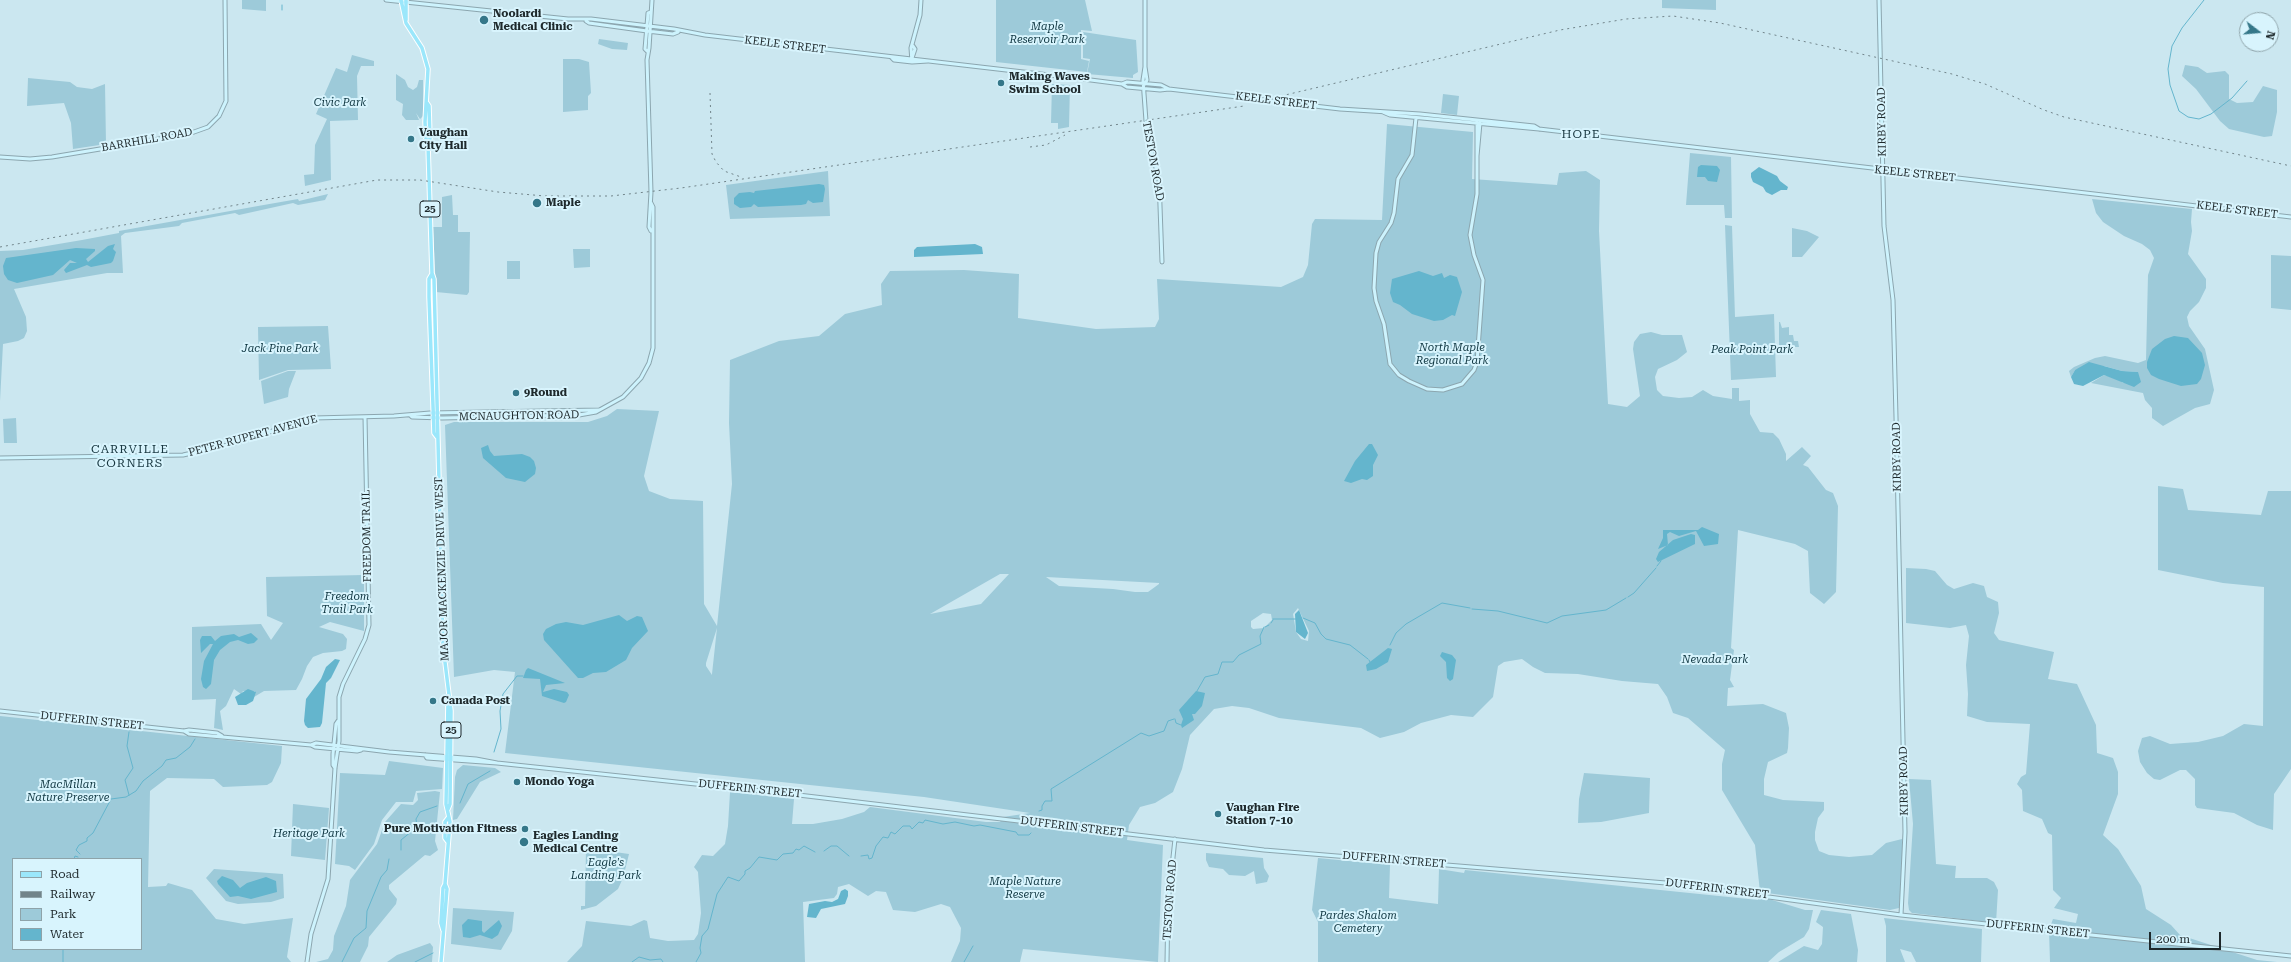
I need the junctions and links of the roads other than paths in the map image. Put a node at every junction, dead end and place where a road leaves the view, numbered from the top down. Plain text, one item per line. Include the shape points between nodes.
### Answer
1 (225, 0) edge
2 (386, 0) edge
3 (412, 0) edge
4 (652, 0) edge
5 (921, 0) edge
6 (1145, 0) edge
7 (1879, 0) edge
8 (401, 1) edge
9 (406, 1) edge
10 (417, 2) junction
11 (406, 21) junction
12 (586, 21) junction
13 (649, 26) junction
14 (649, 31) junction
15 (678, 32) junction
16 (912, 60) junction
17 (1122, 84) junction
18 (1145, 84) junction
19 (1145, 88) junction
20 (1169, 89) junction
21 (1383, 112) junction
22 (1416, 118) junction
23 (1479, 122) junction
24 (0, 157) edge
25 (1883, 170) junction
26 (2291, 217) edge
27 (1162, 262) dead end
28 (436, 415) junction
29 (365, 417) junction
30 (0, 458) edge
31 (0, 711) edge
32 (311, 745) junction
33 (337, 745) junction
34 (336, 749) junction
35 (361, 750) junction
36 (449, 758) junction
37 (1175, 839) junction
38 (1901, 915) junction
39 (2291, 956) edge
40 (307, 962) edge
41 (442, 962) edge
42 (1167, 962) edge

1 - 24 main road, BARRHILL ROAD via 226,101 219,116 208,127 181,135 52,157
2 - 8 main road, KEELE STREET
3 - 10 main road, KEELE STREET
4 - 13 main road, MCNAUGHTON ROAD via 651,12 648,13
5 - 16 main road
6 - 18 main road, TESTON ROAD
7 - 25 main road, KIRBY ROAD
8 - 9 main road, KEELE STREET
8 - 11 main road, MAJOR MACKENZIE DRIVE WEST / 25
9 - 10 main road, KEELE STREET
9 - 11 main road
10 - 12 main road, KEELE STREET
11 - 28 main road, MAJOR MACKENZIE DRIVE WEST / 25 via 427,62 425,122 428,141 432,273 429,279 429,297
12 - 13 main road, KEELE STREET via 590,19
12 - 14 main road, KEELE STREET
13 - 14 main road, MCNAUGHTON ROAD
13 - 15 main road, KEELE STREET via 674,29
14 - 15 main road, KEELE STREET via 673,34
14 - 28 main road, MCNAUGHTON ROAD via 645,49 654,341 651,358 644,374 617,402 579,415
15 - 16 main road, KEELE STREET
16 - 17 main road, KEELE STREET
17 - 18 main road, KEELE STREET
17 - 19 main road, KEELE STREET
18 - 19 main road, TESTON ROAD
18 - 20 main road, KEELE STREET
19 - 20 main road, KEELE STREET
19 - 27 main road, TESTON ROAD via 1147,137 1159,178
20 - 21 main road, KEELE STREET
21 - 22 main road, KEELE STREET
21 - 23 main road, KEELE STREET
22 - 23 main road, KEELE STREET
22 - 23 main road via 1412,155 1398,179 1391,223 1379,242 1376,253 1374,288 1384,324 1390,364 1408,382 1443,390 1462,384 1474,370 1477,362 1483,280 1470,235 1477,194 1476,156
23 - 25 main road, KEELE STREET via 1534,126
25 - 26 main road, KEELE STREET
25 - 38 main road, KIRBY ROAD via 1884,226 1893,300 1896,417 1905,832
28 - 29 main road, PETER RUPERT AVENUE via 412,413
28 - 36 main road, MAJOR MACKENZIE DRIVE WEST / 25
29 - 30 main road, PETER RUPERT AVENUE via 312,418 228,445 183,455
29 - 33 main road, FREEDOM TRAIL via 369,625 363,644 341,690
31 - 32 main road, DUFFERIN STREET via 184,731 189,734 216,737
32 - 33 main road, DUFFERIN STREET
32 - 34 main road, DUFFERIN STREET
33 - 34 main road, FREEDOM TRAIL
33 - 35 main road, DUFFERIN STREET via 357,747
34 - 35 main road, DUFFERIN STREET
34 - 40 main road, FREEDOM TRAIL via 328,879 311,934
35 - 36 main road, DUFFERIN STREET
36 - 37 main road, DUFFERIN STREET via 790,794
36 - 41 main road, MAJOR MACKENZIE DRIVE WEST / 25 via 450,822 443,888
37 - 38 main road, DUFFERIN STREET via 1264,850 1666,883
37 - 42 main road, TESTON ROAD via 1168,903
38 - 39 main road, DUFFERIN STREET

